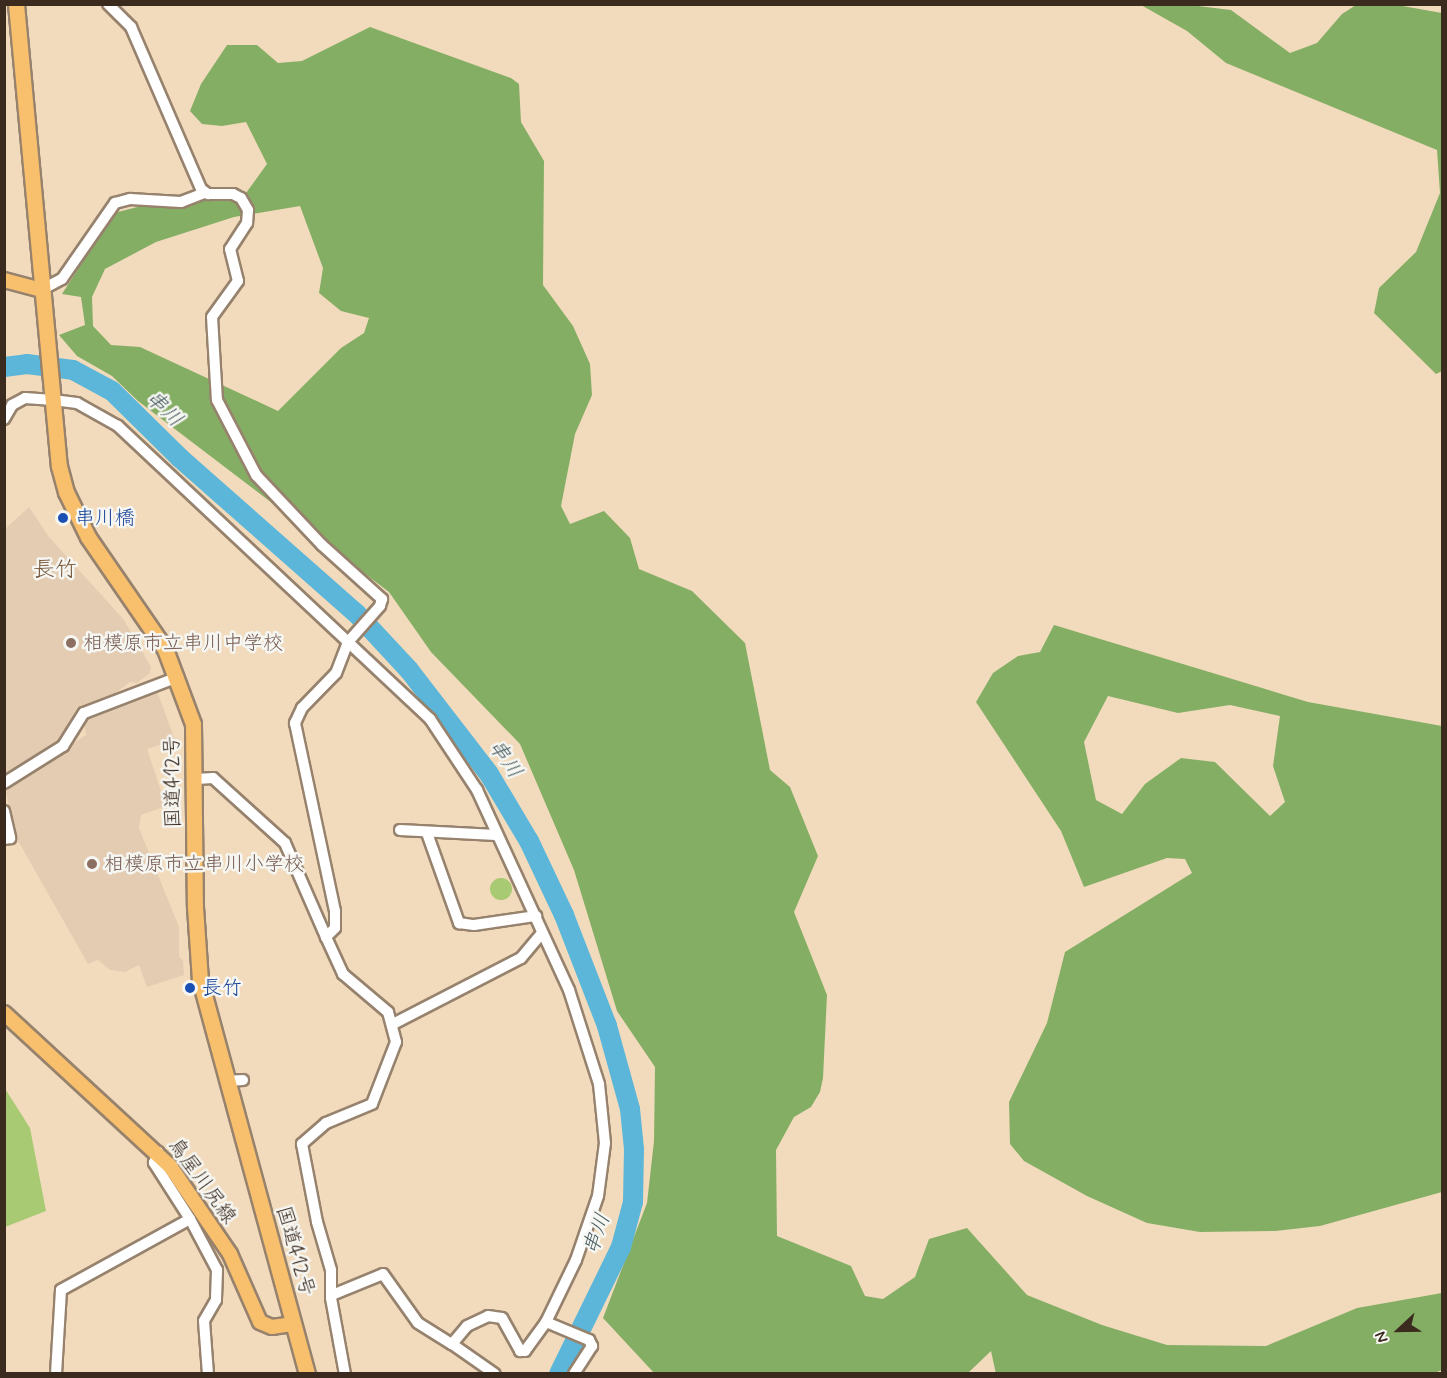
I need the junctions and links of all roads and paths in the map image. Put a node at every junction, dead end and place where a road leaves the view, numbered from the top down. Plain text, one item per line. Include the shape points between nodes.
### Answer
1 (16, 4) edge
2 (108, 4) edge
3 (205, 192) junction
4 (4, 280) edge
5 (41, 290) junction
6 (53, 395) junction
7 (4, 419) edge
8 (350, 640) junction
9 (178, 677) junction
10 (196, 779) junction
11 (4, 783) edge
12 (4, 811) edge
13 (400, 830) dead end
14 (427, 833) junction
15 (496, 835) junction
16 (4, 839) edge
17 (536, 916) junction
18 (542, 933) junction
19 (326, 938) junction
20 (4, 1013) edge
21 (393, 1024) junction
22 (243, 1080) dead end
23 (226, 1081) junction
24 (158, 1152) junction
25 (190, 1219) junction
26 (332, 1295) junction
27 (548, 1323) junction
28 (294, 1324) junction
29 (452, 1344) junction
30 (56, 1374) edge
31 (208, 1374) edge
32 (307, 1374) edge
33 (345, 1374) edge
34 (495, 1374) edge
35 (574, 1374) edge

1 - 5 highway
2 - 3 street via 131,27
3 - 5 street via 181,202 130,199 115,203 62,279
3 - 8 street via 233,194 241,198 248,210 247,223 230,249 238,280 212,317 217,400 256,475 322,545 382,599
4 - 5 main road
5 - 6 highway
6 - 7 street via 25,398 12,405
6 - 8 street via 77,403 118,426
6 - 9 highway, 国道412号 via 59,466 74,510 165,649
8 - 15 street via 430,719 477,790
8 - 19 street via 336,673 302,708 295,723 335,911 334,928
9 - 10 highway, 国道412号 via 193,724
9 - 11 street via 84,713 63,747
10 - 19 street via 213,778 285,843
10 - 23 highway, 国道412号 via 198,962
12 - 16 street via 10,838
13 - 14 street
14 - 15 street
14 - 17 street via 459,923 474,925
15 - 17 street
17 - 18 street
18 - 21 street via 521,958
18 - 27 street via 569,990 590,1049 599,1084 605,1143 598,1196
19 - 21 street via 344,974 382,1004
20 - 24 main road, 鳥屋川尻線
21 - 26 street via 396,1042 372,1104 326,1123 302,1144 331,1270
22 - 23 street
23 - 28 highway, 国道412号
24 - 25 street via 154,1163
24 - 28 main road, 鳥屋川尻線 via 224,1245 259,1320 270,1326
25 - 30 street via 61,1290
25 - 31 street via 217,1270 216,1300 204,1321
26 - 29 street via 383,1274 418,1323
26 - 33 street
27 - 29 street via 525,1351 520,1351 502,1318 488,1316 467,1326
27 - 35 street via 589,1340 592,1346
28 - 32 highway, 国道412号
29 - 34 street

